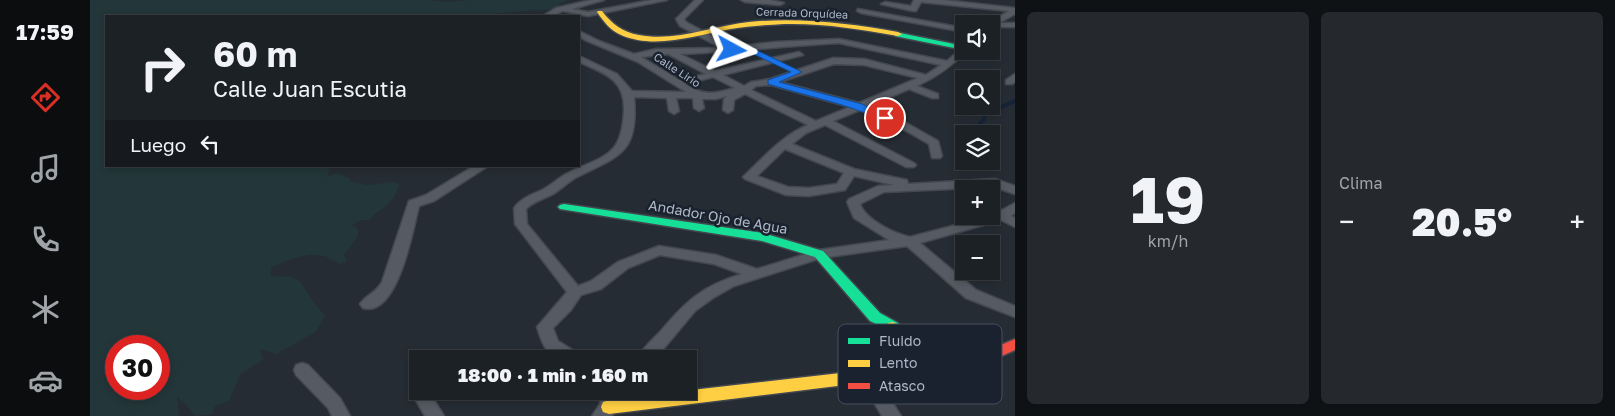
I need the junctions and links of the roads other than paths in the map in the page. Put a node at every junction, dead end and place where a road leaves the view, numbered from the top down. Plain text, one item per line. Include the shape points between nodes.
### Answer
1 (600, 0) edge
2 (663, 0) edge
3 (700, 0) edge
4 (745, 0) edge
5 (918, 0) edge
6 (922, 0) edge
7 (780, 3) dead end
8 (885, 4) dead end
9 (566, 10) junction
10 (1015, 10) edge
11 (861, 11) dead end
12 (600, 12) junction
13 (549, 15) edge
14 (1000, 19) edge
15 (1000, 24) edge
16 (1015, 25) edge
17 (955, 28) edge
18 (702, 33) junction
19 (580, 34) edge
20 (955, 46) edge
21 (748, 48) junction
22 (732, 50) junction
23 (668, 51) junction
24 (799, 55) dead end
25 (634, 57) junction
26 (955, 58) edge
27 (580, 59) edge
28 (773, 60) junction
29 (949, 64) junction
30 (798, 72) junction
31 (714, 75) junction
32 (928, 78) junction
33 (771, 82) junction
34 (676, 83) junction
35 (910, 86) junction
36 (743, 89) junction
37 (628, 94) junction
38 (671, 95) junction
39 (697, 95) junction
40 (935, 96) dead end
41 (859, 106) junction
42 (698, 108) dead end
43 (728, 110) dead end
44 (674, 111) dead end
45 (821, 123) junction
46 (784, 145) junction
47 (936, 156) dead end
48 (910, 165) dead end
49 (480, 167) edge
50 (851, 172) junction
51 (930, 187) junction
52 (1015, 190) edge
53 (564, 207) dead end
54 (1015, 207) edge
55 (1002, 216) junction
56 (1015, 223) edge
57 (910, 241) junction
58 (819, 254) junction
59 (754, 273) junction
60 (575, 292) junction
61 (368, 304) dead end
62 (1015, 312) edge
63 (887, 324) edge
64 (1015, 344) edge
65 (559, 350) edge
66 (653, 350) edge
67 (1002, 350) edge
68 (302, 370) dead end
69 (838, 380) edge
70 (426, 400) edge
71 (884, 404) edge
72 (607, 405) edge
73 (341, 416) edge
74 (435, 416) edge
75 (892, 416) edge

1 - 9 street
2 - 12 street
3 - 18 street via 680,19 683,24
4 - 7 street, Cerrada Orquídea
5 - 8 street via 913,9
6 - 10 street
9 - 12 street via 580,14
9 - 13 street
10 - 14 street
11 - 17 street
12 - 18 street, Cerrada Orquídea via 608,28 623,34 667,38
15 - 16 street
18 - 20 street, Cerrada Orquídea via 744,24 817,24 873,30
18 - 22 street
19 - 25 street, Calle Lirio via 602,47
21 - 22 street
21 - 28 street
21 - 29 street via 839,41
22 - 23 street
23 - 25 street
23 - 31 street
24 - 28 street
25 - 34 street, Calle Lirio
26 - 29 street
27 - 37 street via 609,73 621,82
28 - 30 street
28 - 31 street
29 - 32 street
30 - 32 street via 833,61 864,62
30 - 33 street
31 - 34 street
31 - 36 street
32 - 35 street
33 - 36 street
33 - 41 street
34 - 39 street, Calle Lirio
35 - 40 street
35 - 41 street
36 - 39 street via 716,96
36 - 43 street via 729,99
36 - 45 street
37 - 38 street
37 - 60 street via 630,119 622,149 612,158 570,177 548,192 529,198 520,208 521,224
38 - 39 street
38 - 44 street
39 - 42 street, Calle Lirio
41 - 45 street
41 - 47 street via 934,143
45 - 46 street via 802,131
45 - 48 street
46 - 50 street
46 - 50 street via 749,177 786,191 809,192 841,187
49 - 61 street via 430,198 413,204 391,278 385,290
50 - 51 street
51 - 52 street via 995,183
51 - 57 street via 882,189 853,202 858,215 894,237
53 - 58 street, Andador Ojo de Agua via 763,238
54 - 55 street
55 - 56 street
55 - 57 street
57 - 58 street
57 - 62 street via 971,294
58 - 59 street
58 - 63 street via 875,317
59 - 60 street via 716,260 658,250 623,265 596,285
59 - 66 street via 715,290 690,307
60 - 65 street via 570,304 545,328 551,345
64 - 67 street
68 - 73 street via 334,403
69 - 72 street
70 - 74 street
71 - 75 street

